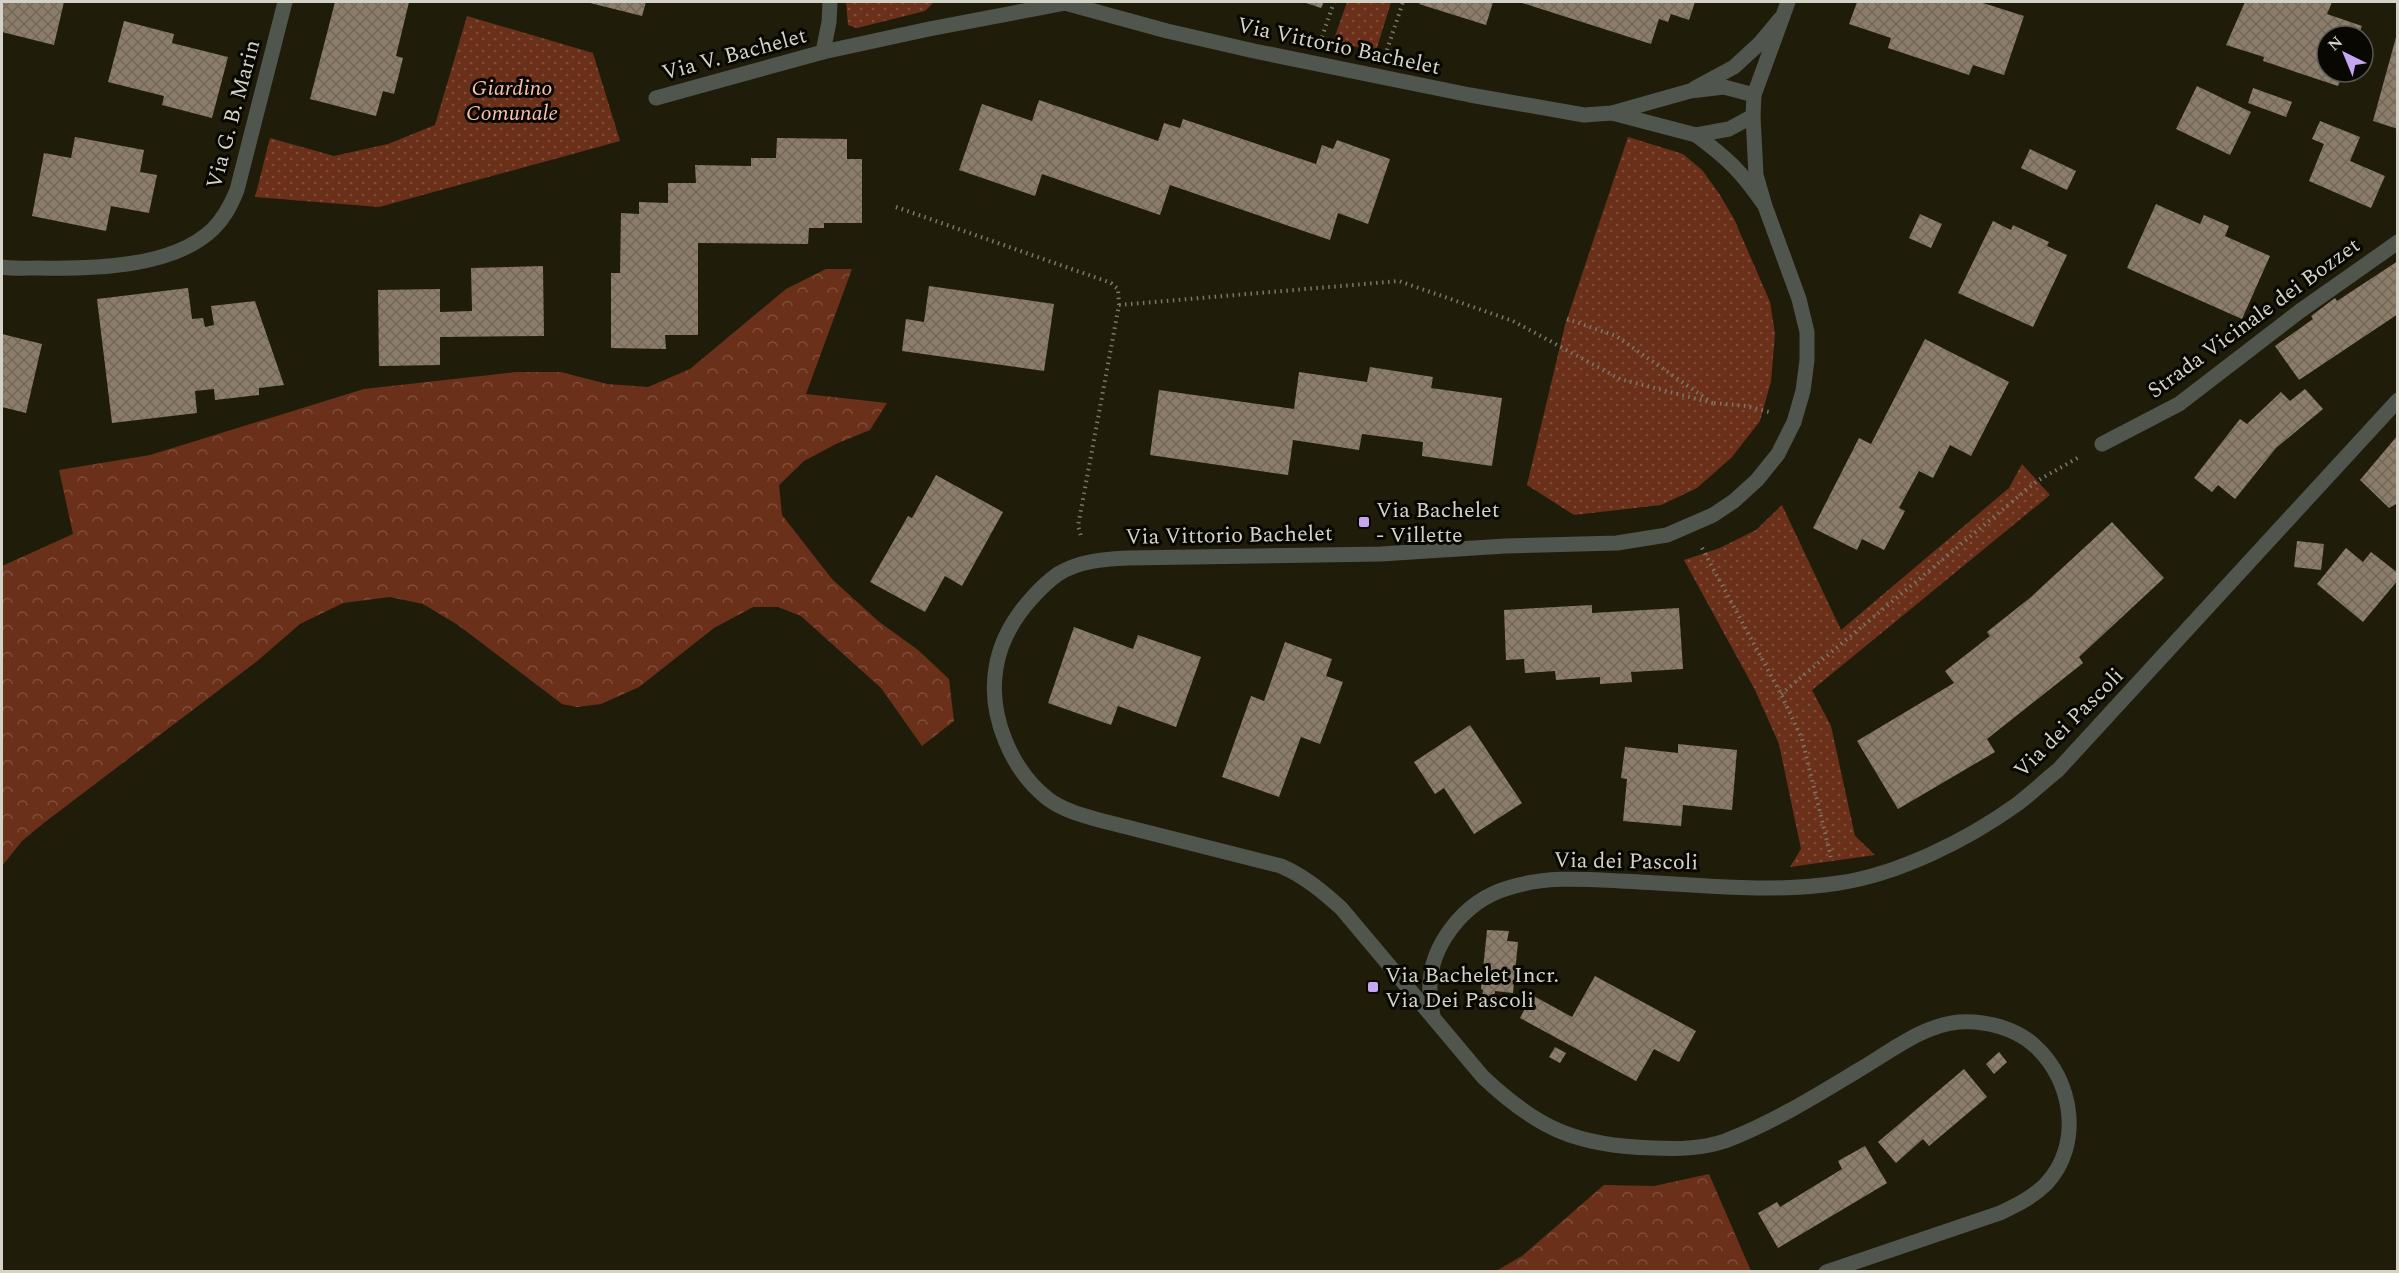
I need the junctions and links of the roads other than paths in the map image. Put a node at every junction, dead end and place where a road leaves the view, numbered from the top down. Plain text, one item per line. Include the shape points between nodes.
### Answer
1 (285, 2) edge
2 (830, 2) edge
3 (1064, 2) edge
4 (1785, 9) edge
5 (823, 52) junction
6 (1690, 91) junction
7 (1755, 96) junction
8 (656, 98) dead end
9 (1612, 113) junction
10 (1753, 116) junction
11 (1696, 135) junction
12 (1765, 206) junction
13 (2397, 242) edge
14 (2, 267) edge
15 (2397, 400) edge
16 (2102, 444) road end
17 (1433, 1016) junction
18 (1826, 1272) edge

1 - 14 street, Via G. B. Marin via 237,190 227,214 212,231 167,255 141,262 64,269
2 - 5 street, Via V. Bachelet
3 - 5 street, Via V. Bachelet
3 - 9 street, Via Vittorio Bachelet via 1254,51 1470,95 1584,115
4 - 6 street via 1760,44 1734,67
4 - 7 street, Via Vittorio Bachelet
5 - 8 street, Via V. Bachelet
6 - 7 street, Via Vittorio Bachelet via 1724,87
6 - 9 street, Via Vittorio Bachelet
7 - 10 street, Via Vittorio Bachelet
9 - 11 street, Via Vittorio Bachelet
10 - 11 street, Via Vittorio Bachelet via 1729,129
10 - 12 street, Via Vittorio Bachelet via 1756,175
11 - 12 street via 1728,159
12 - 17 street, Via Vittorio Bachelet via 1807,332 1803,391 1794,422 1778,454 1757,480 1713,515 1667,536 1617,543 1381,554 1102,560 1057,575 1029,602 1010,628 1001,649 996,669 999,717 1011,752 1034,786 1050,800 1072,812 1296,873 1341,908
13 - 16 street, Strada Vicinale dei Bozzet via 2179,404
15 - 17 street, Via dei Pascoli via 2058,770 1969,835 1910,862 1838,883 1786,888 1572,879 1508,887 1469,908 1448,932 1432,973
17 - 18 street via 1483,1077 1504,1098 1536,1120 1602,1145 1638,1148 1688,1150 1724,1141 1785,1114 1924,1032 1957,1022 2008,1029 2034,1044 2060,1079 2070,1121 2067,1147 2047,1182 2000,1213

